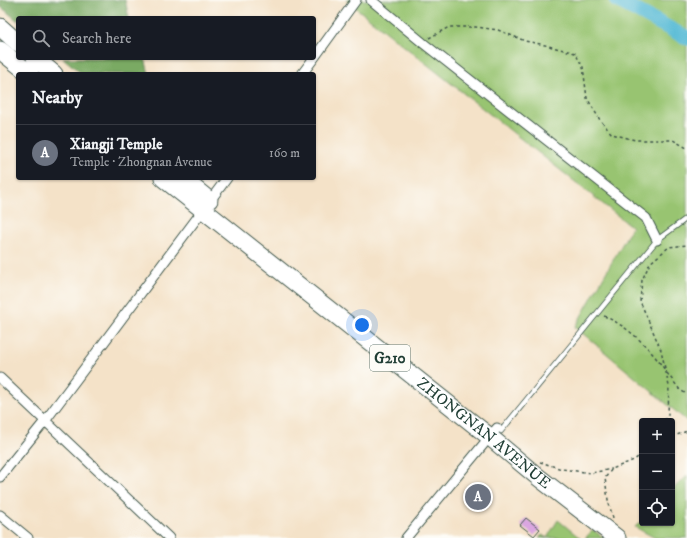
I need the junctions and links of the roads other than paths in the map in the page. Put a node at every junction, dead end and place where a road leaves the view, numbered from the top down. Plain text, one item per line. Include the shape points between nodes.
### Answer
1 (356, 0) edge
2 (371, 0) edge
3 (0, 28) edge
4 (16, 41) edge
5 (0, 50) edge
6 (316, 55) edge
7 (37, 60) edge
8 (312, 60) edge
9 (28, 72) edge
10 (52, 72) edge
11 (304, 72) edge
12 (166, 180) edge
13 (184, 180) edge
14 (226, 180) edge
15 (207, 205) junction
16 (687, 218) edge
17 (657, 240) junction
18 (0, 378) edge
19 (45, 421) junction
20 (496, 432) junction
21 (0, 477) edge
22 (0, 515) edge
23 (616, 532) edge
24 (28, 538) edge
25 (169, 538) edge
26 (406, 538) edge
27 (631, 538) edge

1 - 6 street
2 - 17 street via 646,218
3 - 4 highway
5 - 9 highway
7 - 10 highway
8 - 11 street
12 - 15 highway, ZHONGNAN AVENUE / G210
13 - 15 highway, ZHONGNAN AVENUE / G210
14 - 15 street
15 - 19 street
15 - 20 highway, ZHONGNAN AVENUE / G210
16 - 17 lane
17 - 20 lane
18 - 19 street
19 - 21 street
19 - 25 street
20 - 23 highway, ZHONGNAN AVENUE / G210 via 536,461
20 - 23 highway, ZHONGNAN AVENUE / G210 via 538,477
20 - 26 street
22 - 24 street
23 - 27 highway, ZHONGNAN AVENUE / G210

